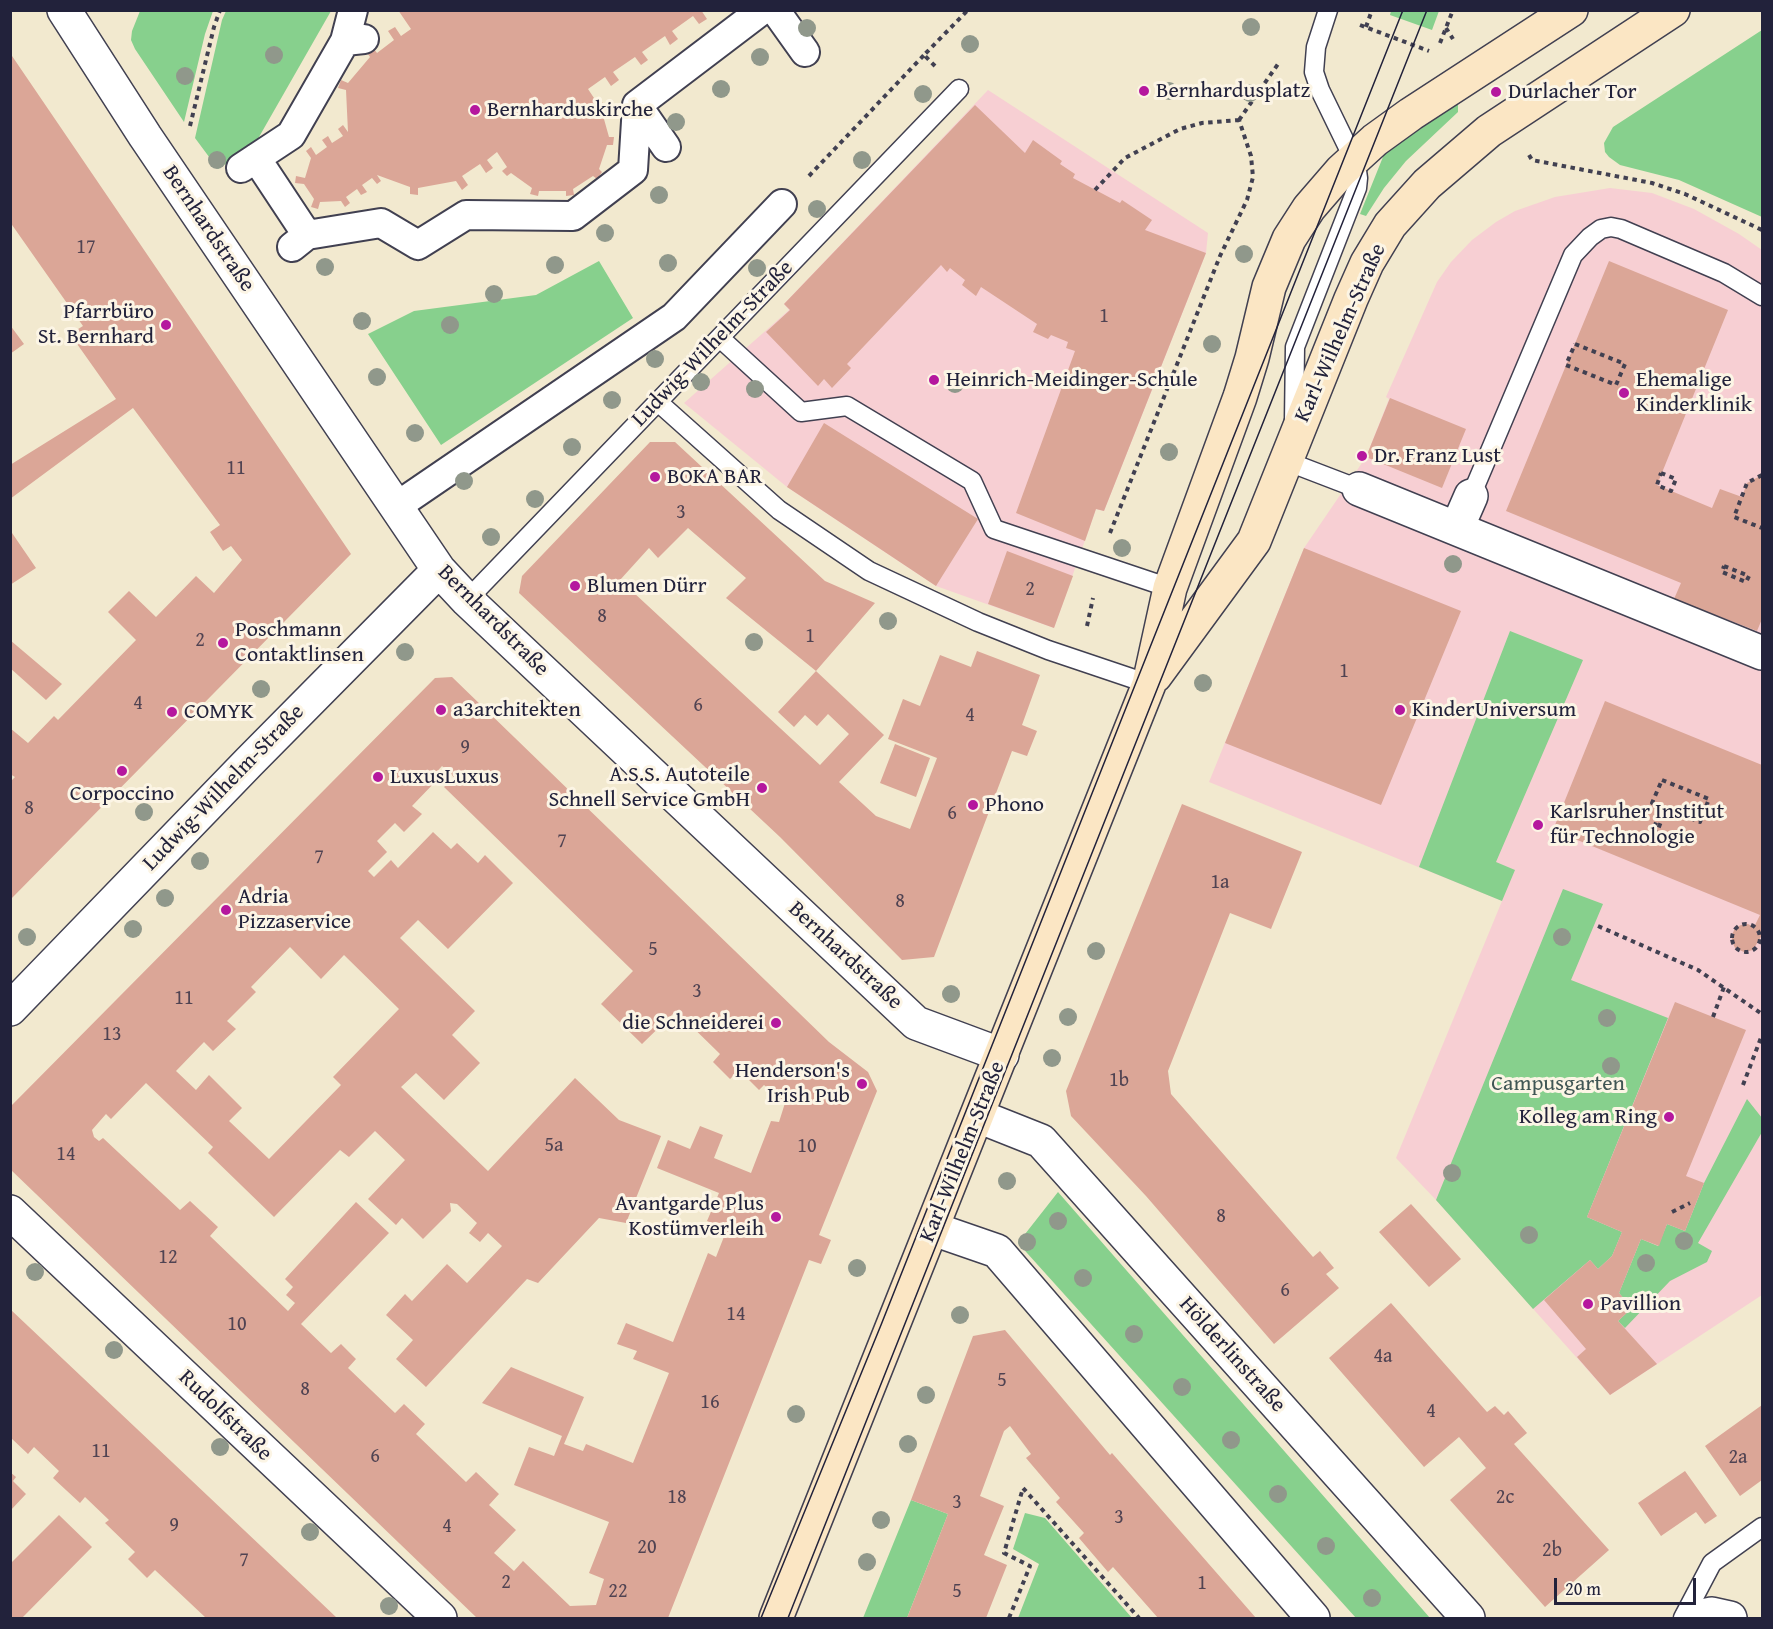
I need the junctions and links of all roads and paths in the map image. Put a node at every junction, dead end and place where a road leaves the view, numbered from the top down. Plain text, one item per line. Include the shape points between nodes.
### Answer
1 (64, 10) edge
2 (219, 10) edge
3 (353, 10) edge
4 (775, 10) edge
5 (968, 10) edge
6 (1328, 10) edge
7 (1372, 10) edge
8 (1453, 10) edge
9 (1571, 10) edge
10 (1673, 10) edge
11 (762, 11) edge
12 (1350, 22) dead end
13 (1366, 27) junction
14 (1446, 28) dead end
15 (1424, 49) dead end
16 (805, 52) dead end
17 (924, 55) junction
18 (1281, 58) dead end
19 (959, 89) joint
20 (639, 93) junction
21 (1239, 120) junction
22 (666, 147) dead end
23 (156, 153) junction
24 (1353, 158) junction
25 (1532, 160) dead end
26 (1095, 190) dead end
27 (782, 204) joint
28 (1762, 230) edge
29 (1762, 296) edge
30 (720, 338) junction
31 (1616, 385) joint
32 (658, 402) junction
33 (1290, 451) junction
34 (1661, 473) joint
35 (1762, 476) edge
36 (1359, 489) joint
37 (1471, 496) joint
38 (397, 507) junction
39 (1457, 528) junction
40 (1762, 528) edge
41 (1100, 564) junction
42 (439, 570) junction
43 (1746, 582) joint
44 (1170, 588) junction
45 (467, 600) junction
46 (1762, 653) edge
47 (1080, 661) junction
48 (1149, 684) junction
49 (1652, 803) joint
50 (1598, 926) dead end
51 (1759, 935) joint
52 (1724, 987) junction
53 (10, 1009) edge
54 (1762, 1014) edge
55 (1713, 1017) dead end
56 (1762, 1035) edge
57 (1002, 1055) junction
58 (1743, 1085) dead end
59 (978, 1116) junction
60 (1690, 1203) dead end
61 (10, 1212) edge
62 (1672, 1212) dead end
63 (932, 1230) junction
64 (1762, 1527) edge
65 (440, 1618) edge
66 (776, 1618) edge
67 (1009, 1618) edge
68 (1139, 1618) edge
69 (1313, 1618) edge
70 (1468, 1618) edge
71 (1683, 1618) edge
72 (1692, 1618) edge
73 (1730, 1618) edge

1 - 23 street, Bernhardstraße
2 - 23 path via 189,129
3 - 20 street via 355,40 291,135 249,163 299,241 381,223 418,245 466,202 573,216 633,170
4 - 16 street
5 - 17 path
6 - 24 lane via 1316,47 1314,72
7 - 13 path
8 - 14 path
9 - 24 main road, Karl-Wilhelm-Straße via 1411,114
10 - 33 main road, Karl-Wilhelm-Straße via 1489,131 1408,204 1367,263
11 - 20 street
12 - 13 path
13 - 15 path
17 - 19 path
17 - 27 path
18 - 21 path
19 - 30 lane, Ludwig-Wilhelm-Straße
20 - 22 street
21 - 26 path via 1203,123 1172,133 1125,158
21 - 41 path via 1251,156 1253,177 1247,200 1220,256
23 - 38 street, Bernhardstraße
24 - 33 lane via 1358,172 1357,188 1295,347
24 - 44 main road, Karl-Wilhelm-Straße via 1309,208 1277,262 1240,397
25 - 28 path via 1652,183 1714,206
27 - 38 street, Ludwig-Wilhelm-Straße via 674,317
29 - 37 lane via 1724,273 1621,229 1611,227 1590,237 1573,255
30 - 32 lane, Ludwig-Wilhelm-Straße
30 - 41 lane via 801,412 847,406 972,481 994,529
31 - 31 path via 1625,364 1575,344 1566,365
32 - 45 lane, Ludwig-Wilhelm-Straße
32 - 47 lane via 779,510 869,571 978,622
33 - 36 lane
33 - 48 main road, Karl-Wilhelm-Straße via 1254,541
34 - 34 path via 1676,479 1671,491 1657,485
35 - 40 path via 1747,483 1734,516
36 - 39 street
37 - 39 street
38 - 42 street, Bernhardstraße
39 - 46 street
41 - 44 lane
41 - 47 path
42 - 45 street, Bernhardstraße
42 - 53 street, Ludwig-Wilhelm-Straße
43 - 43 path via 1749,576 1724,566 1722,572
44 - 48 main road, Karl-Wilhelm-Straße
45 - 57 street, Bernhardstraße via 916,1023
47 - 48 lane
48 - 57 main road, Karl-Wilhelm-Straße
49 - 49 path via 1662,780 1709,799 1700,822
50 - 52 path via 1698,970
51 - 51 path via 1757,946 1749,951 1738,950 1732,941 1733,932 1741,925 1753,926
52 - 54 path
52 - 55 path
56 - 58 path
57 - 59 main road, Karl-Wilhelm-Straße
59 - 63 main road, Karl-Wilhelm-Straße
59 - 70 street, Hölderlinstraße via 1041,1141
60 - 62 path
61 - 65 street, Rudolfstraße
63 - 66 main road, Karl-Wilhelm-Straße
63 - 69 street via 996,1251
64 - 71 lane via 1712,1563
67 - 68 path via 1030,1566 1004,1553 1023,1488
72 - 73 street via 1712,1614

